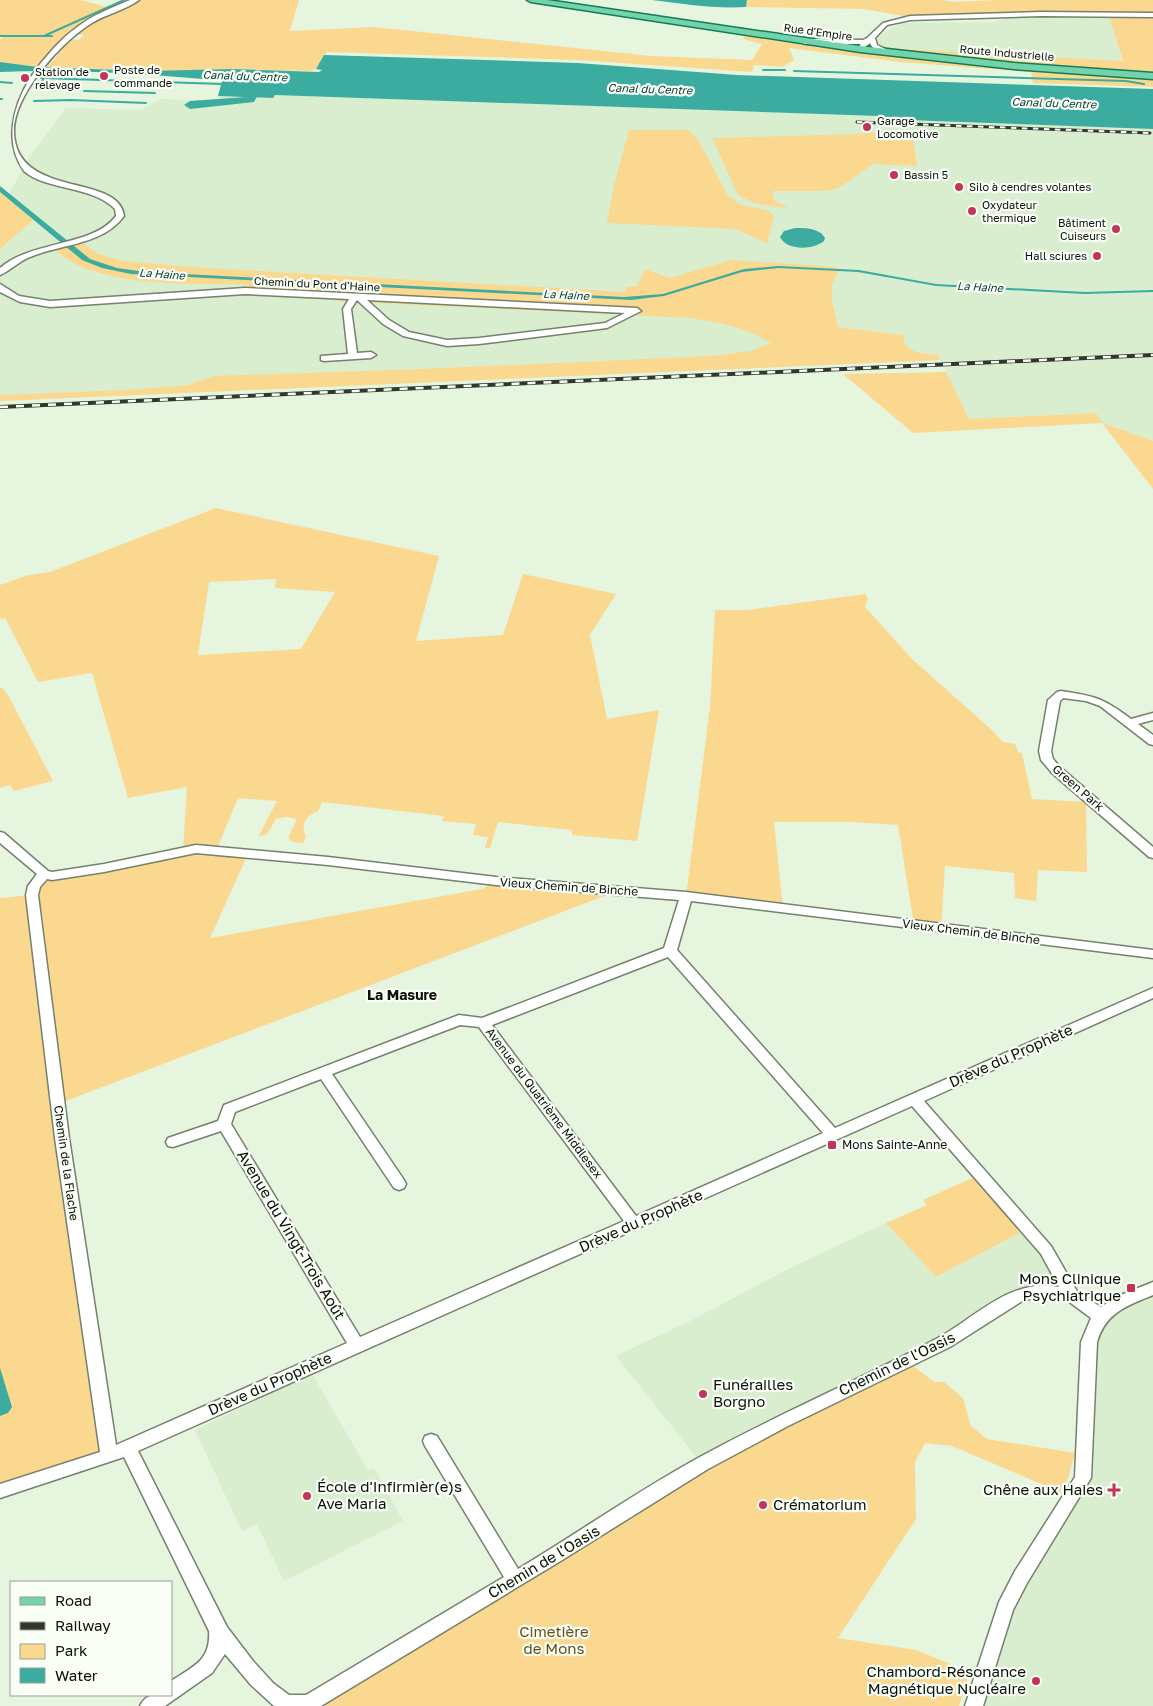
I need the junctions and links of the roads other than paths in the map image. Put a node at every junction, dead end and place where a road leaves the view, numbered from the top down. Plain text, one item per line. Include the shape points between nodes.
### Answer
1 (136, 0) edge
2 (531, 0) edge
3 (1153, 15) edge
4 (872, 39) junction
5 (805, 42) junction
6 (860, 49) junction
7 (890, 53) junction
8 (1153, 76) edge
9 (0, 272) edge
10 (0, 287) edge
11 (357, 297) junction
12 (371, 355) dead end
13 (353, 356) junction
14 (324, 358) dead end
15 (1153, 716) edge
16 (1130, 723) junction
17 (1153, 741) edge
18 (0, 836) edge
19 (1153, 854) edge
20 (44, 874) junction
21 (686, 896) junction
22 (670, 951) junction
23 (1153, 954) edge
24 (1153, 993) edge
25 (483, 1024) junction
26 (324, 1073) junction
27 (914, 1099) junction
28 (224, 1124) junction
29 (832, 1135) junction
30 (173, 1142) dead end
31 (399, 1184) dead end
32 (634, 1224) junction
33 (1153, 1288) edge
34 (1073, 1297) junction
35 (1101, 1316) junction
36 (357, 1346) junction
37 (431, 1441) dead end
38 (128, 1447) junction
39 (109, 1456) junction
40 (0, 1490) edge
41 (515, 1580) junction
42 (215, 1624) junction
43 (172, 1690) edge
44 (164, 1696) edge
45 (149, 1706) edge
46 (974, 1706) edge

1 - 9 street via 96,17 61,43 16,106 11,123 11,140 17,158 26,168 51,182 107,197 121,210 119,219 110,228 16,259
2 - 5 main road, Rue d'Empire
3 - 4 street, Rue d'Empire via 910,18 885,24
4 - 5 street via 854,43
4 - 6 street, Rue d'Empire
4 - 7 street via 874,46
5 - 6 main road, Rue d'Empire
6 - 7 main road, Route Industrielle
7 - 8 main road, Route Industrielle
10 - 11 street, Chemin du Pont d'Haine via 17,298 50,304 230,292
11 - 11 street, Chemin du Pont d'Haine via 406,334 447,343 607,325 637,311
11 - 13 street via 347,309
12 - 13 street
13 - 14 street
15 - 16 street
16 - 17 street, Green Park
16 - 19 street, Green Park via 1097,700 1061,694 1054,700 1045,751 1047,760 1056,770
18 - 20 street
20 - 21 street, Vieux Chemin de Binche via 61,876 196,849 496,881
20 - 39 street, Chemin de la Flache via 34,886 32,895 62,1138
21 - 22 street
21 - 23 street, Vieux Chemin de Binche
22 - 25 street, Avenue du Quatrième Middlesex
22 - 29 street
24 - 27 street, Drève du Prophète
25 - 26 street via 459,1020
25 - 32 street, Avenue du Quatrième Middlesex
26 - 28 street via 229,1109
26 - 31 street
27 - 29 street, Drève du Prophète
27 - 34 street via 1046,1250
28 - 30 street
28 - 36 street, Avenue du Vingt-Trois Août
29 - 32 street, Drève du Prophète
32 - 36 street, Drève du Prophète
33 - 35 street via 1119,1302
34 - 35 street
34 - 41 street, Chemin de l'Oasis via 1052,1290 1019,1295 944,1342 715,1456
35 - 46 street via 1089,1342 1083,1478 1005,1608
36 - 38 street, Drève du Prophète
37 - 41 street
38 - 39 street, Drève du Prophète
38 - 42 street, Chemin de l'Oasis
39 - 40 street, Drève du Prophète
41 - 42 street, Chemin de l'Oasis via 308,1704 284,1702 266,1687 230,1647
42 - 43 street via 220,1647 216,1657
44 - 45 street

